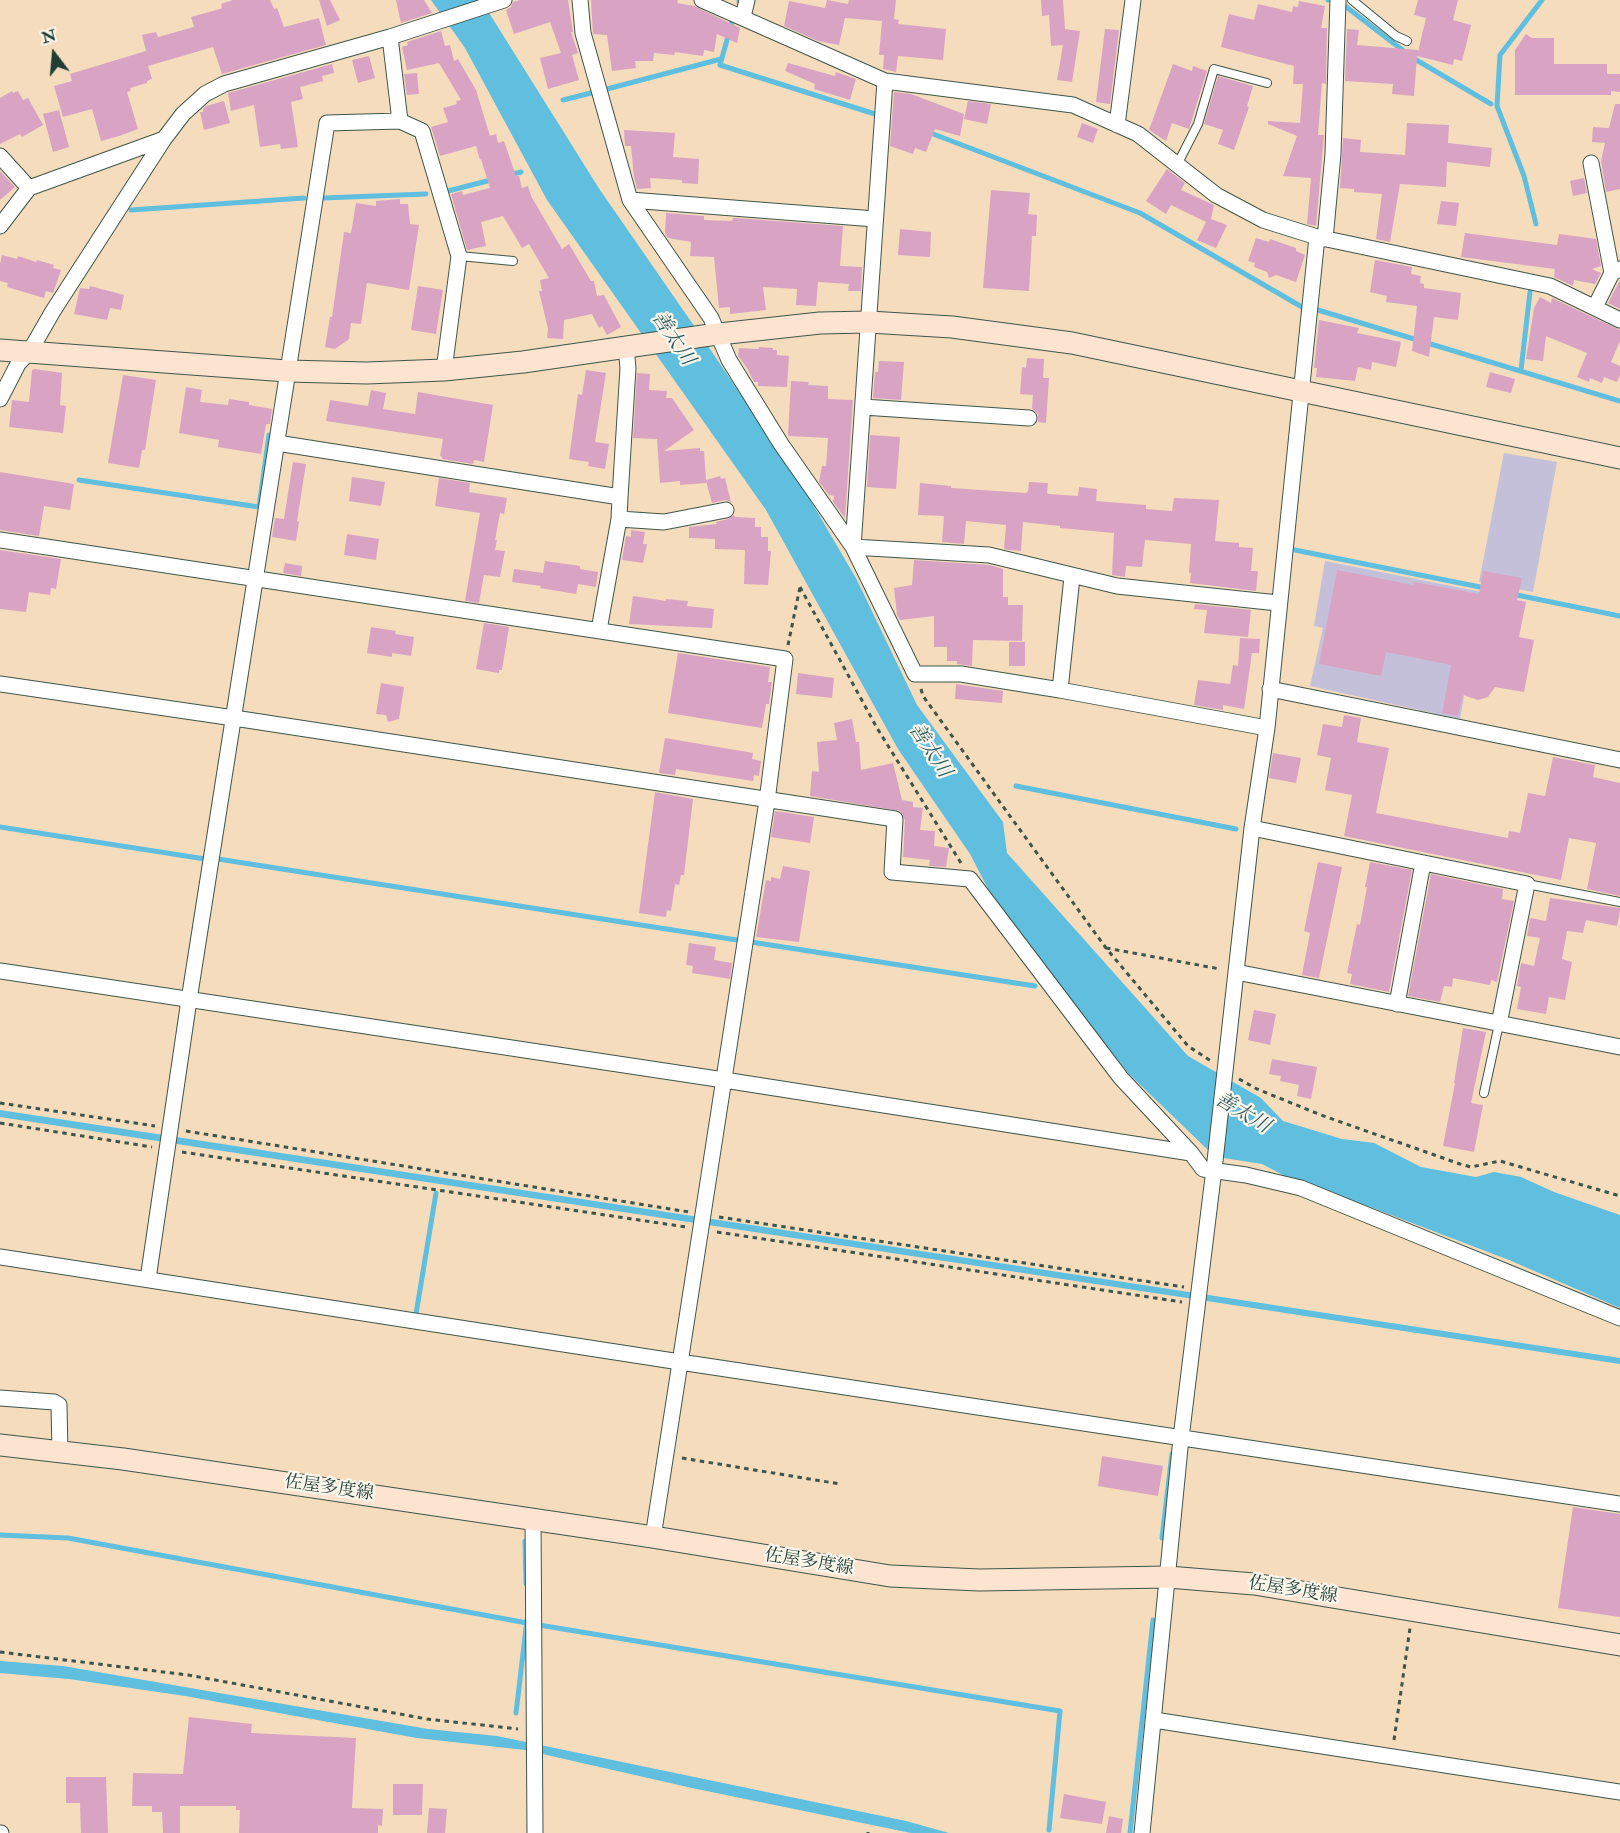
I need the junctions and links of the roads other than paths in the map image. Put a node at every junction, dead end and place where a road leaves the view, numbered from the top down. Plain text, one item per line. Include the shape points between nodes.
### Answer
1 (580, 0) edge
2 (702, 0) edge
3 (747, 0) edge
4 (1133, 0) edge
5 (1338, 0) edge
6 (1352, 0) edge
7 (498, 2) edge
8 (743, 17) junction
9 (390, 38) junction
10 (1407, 41) dead end
11 (885, 81) junction
12 (1267, 82) dead end
13 (400, 121) junction
14 (1117, 125) junction
15 (164, 139) junction
16 (0, 156) edge
17 (1591, 163) dead end
18 (1177, 165) junction
19 (29, 188) junction
20 (630, 200) junction
21 (875, 219) junction
22 (0, 226) edge
23 (1321, 238) junction
24 (459, 256) junction
25 (513, 261) dead end
26 (1616, 271) edge
27 (1595, 307) junction
28 (1620, 320) edge
29 (868, 322) junction
30 (713, 335) junction
31 (635, 346) junction
32 (0, 350) edge
33 (30, 351) junction
34 (444, 370) junction
35 (287, 371) junction
36 (1300, 392) junction
37 (0, 399) edge
38 (863, 406) junction
39 (1029, 418) dead end
40 (277, 443) junction
41 (1620, 458) edge
42 (620, 497) junction
43 (726, 510) dead end
44 (619, 519) junction
45 (0, 540) edge
46 (853, 547) junction
47 (1072, 577) junction
48 (255, 579) junction
49 (1278, 603) junction
50 (599, 630) junction
51 (0, 684) edge
52 (1270, 689) junction
53 (1060, 690) junction
54 (234, 718) junction
55 (1267, 728) junction
56 (1620, 760) edge
57 (767, 801) junction
58 (1252, 828) junction
59 (1423, 863) junction
60 (1527, 884) junction
61 (1620, 902) edge
62 (0, 971) edge
63 (1236, 972) junction
64 (189, 1000) junction
65 (1397, 1004) junction
66 (1499, 1024) junction
67 (1620, 1047) edge
68 (724, 1080) junction
69 (1484, 1093) dead end
70 (1191, 1153) junction
71 (1215, 1166) junction
72 (0, 1257) edge
73 (148, 1280) junction
74 (1620, 1318) edge
75 (680, 1362) junction
76 (0, 1398) edge
77 (1181, 1438) junction
78 (0, 1445) edge
79 (60, 1452) junction
80 (1620, 1504) edge
81 (533, 1519) junction
82 (653, 1538) junction
83 (1168, 1577) junction
84 (1620, 1645) edge
85 (1154, 1720) junction
86 (1620, 1792) edge
87 (535, 1833) edge
88 (1142, 1833) edge

1 - 20 street via 583,33
2 - 8 street
3 - 8 street
4 - 14 street
5 - 23 street via 1333,154
6 - 10 lane
7 - 9 street
8 - 11 street
9 - 13 street
9 - 15 street via 224,84 205,94 183,114
11 - 14 street via 1073,105
11 - 21 street
12 - 18 lane via 1214,69 1198,124
13 - 24 street via 422,131
13 - 35 street via 327,123
14 - 18 street via 1138,134
15 - 19 street
15 - 33 street
16 - 19 street
17 - 26 street
18 - 23 street via 1216,195 1263,220
19 - 22 street
20 - 21 street
20 - 30 street via 711,318
21 - 29 street
23 - 27 street via 1550,286
23 - 36 street
24 - 25 lane
24 - 34 street
26 - 27 street
27 - 28 street
29 - 30 main road via 820,323
29 - 36 main road via 952,327 1072,343
29 - 38 street
30 - 31 main road
30 - 46 street via 781,444
31 - 34 main road
31 - 42 street via 628,368
32 - 33 main road
33 - 35 main road
33 - 37 street via 18,364
34 - 35 main road
35 - 40 street
36 - 41 main road
36 - 49 street
38 - 39 street
38 - 46 street
40 - 42 street
40 - 48 street
42 - 44 street
43 - 44 street via 664,522
44 - 50 street
45 - 48 street
46 - 47 street via 989,555
46 - 53 street via 915,674 961,674
47 - 49 street via 1117,586
47 - 53 street
48 - 50 street
48 - 54 street
49 - 52 street
50 - 57 street via 785,659
51 - 54 street
52 - 55 street
52 - 56 street
53 - 55 street
54 - 57 street
54 - 64 street
55 - 58 street
57 - 68 street
57 - 70 street via 895,819 892,872 970,879 1121,1078
58 - 59 street
58 - 63 street
59 - 60 street
59 - 65 street
60 - 61 lane
60 - 66 street
62 - 64 street
63 - 65 street
63 - 71 street
64 - 68 street
64 - 73 street
65 - 66 street
66 - 67 street
66 - 69 lane
68 - 70 street
68 - 75 street
70 - 71 street via 1203,1169
71 - 74 street via 1301,1188
71 - 77 street
72 - 73 street
73 - 75 street
75 - 77 street
75 - 82 street
76 - 79 street via 59,1405
77 - 80 street
77 - 83 street
78 - 79 main road, 佐屋多度線
79 - 81 main road, 佐屋多度線
81 - 82 main road, 佐屋多度線
81 - 87 street
82 - 83 main road, 佐屋多度線 via 890,1576 979,1580
83 - 84 main road, 佐屋多度線 via 1254,1584
83 - 85 street
85 - 86 street
85 - 88 street

